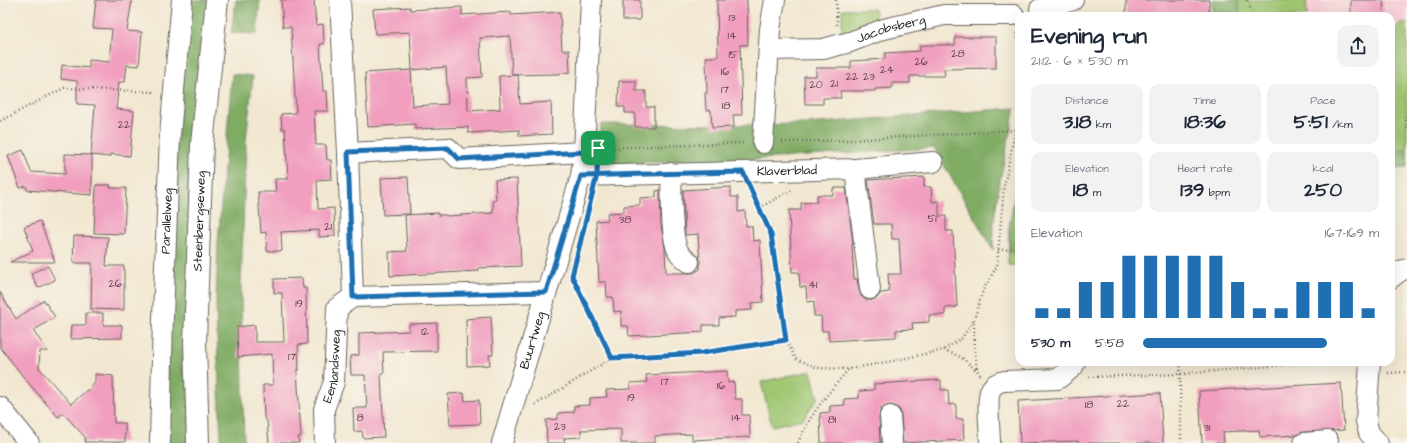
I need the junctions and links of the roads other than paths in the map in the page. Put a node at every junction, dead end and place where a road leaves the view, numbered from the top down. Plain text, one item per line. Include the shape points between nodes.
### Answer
1 (182, 0) edge
2 (217, 0) edge
3 (340, 0) edge
4 (591, 0) edge
5 (775, 0) edge
6 (1073, 0) edge
7 (1040, 9) dead end
8 (1014, 15) dead end
9 (769, 50) junction
10 (763, 143) road end
11 (348, 152) junction
12 (584, 152) junction
13 (933, 162) dead end
14 (855, 169) junction
15 (672, 173) junction
16 (581, 176) junction
17 (689, 262) dead end
18 (1407, 269) edge
19 (1395, 275) edge
20 (870, 289) dead end
21 (546, 292) junction
22 (353, 297) junction
23 (1073, 366) edge
24 (1370, 366) edge
25 (0, 407) edge
26 (890, 416) dead end
27 (1328, 441) dead end
28 (29, 443) edge
29 (160, 443) edge
30 (198, 443) edge
31 (325, 443) edge
32 (502, 443) edge
33 (892, 443) edge
34 (990, 443) edge
35 (1304, 443) edge
36 (1378, 443) edge

1 - 29 street, Parallelweg via 169,142
2 - 30 main road, Steenbergseweg via 202,144 195,342
3 - 11 street
4 - 12 street, Buurtweg
5 - 9 street
6 - 7 street
8 - 9 street, Jacobsberg via 944,15 884,29 823,49
9 - 10 street
11 - 12 street via 448,148 459,159
11 - 22 street
12 - 16 street, Buurtweg
13 - 14 street, Klaverblad
14 - 15 street, Klaverblad
14 - 20 street
15 - 16 street, Klaverblad
15 - 17 street via 675,240 678,251
16 - 21 street, Buurtweg
18 - 19 street
21 - 22 street
21 - 32 street, Buurtweg
22 - 31 street, Eenlandsweg via 337,308 334,382 324,409
23 - 34 street via 1058,378 996,383 988,399
24 - 36 street via 1366,421 1370,433
25 - 28 street
26 - 33 street
27 - 35 street

